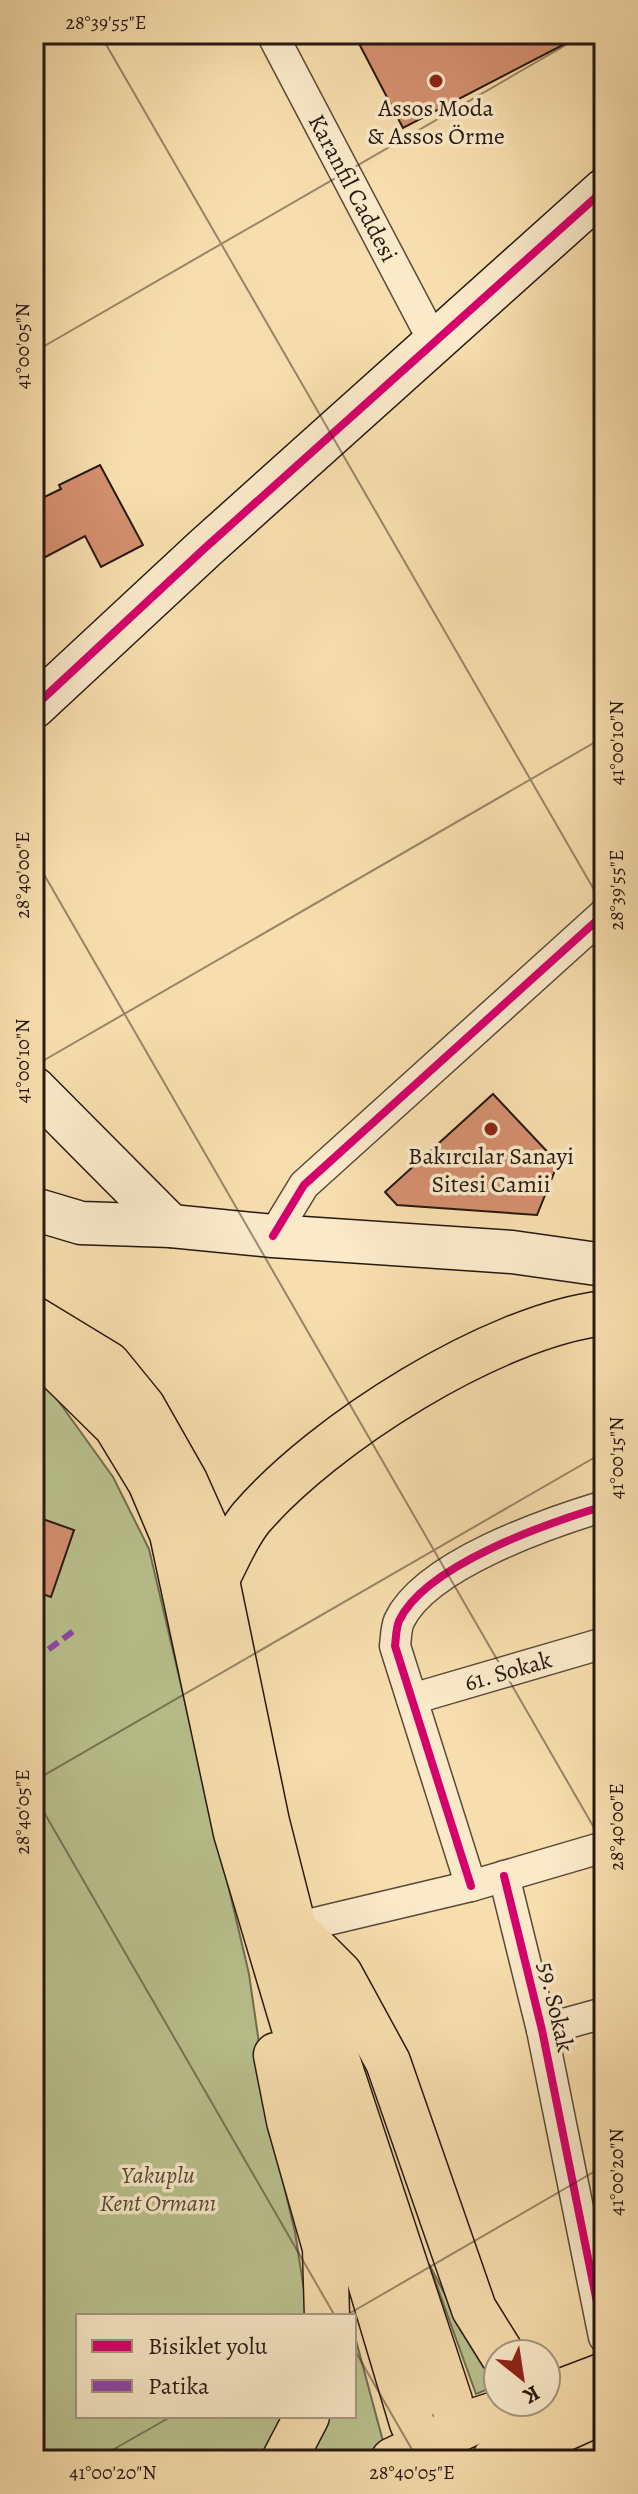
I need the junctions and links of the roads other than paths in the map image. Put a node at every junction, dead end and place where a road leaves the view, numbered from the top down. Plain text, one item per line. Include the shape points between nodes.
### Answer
1 (272, 34) edge
2 (604, 190) edge
3 (434, 342) junction
4 (34, 707) edge
5 (604, 914) edge
6 (34, 1088) edge
7 (34, 1209) edge
8 (171, 1226) junction
9 (273, 1236) junction
10 (601, 1264) edge
11 (604, 1313) edge
12 (34, 1319) edge
13 (34, 1354) edge
14 (604, 1506) edge
15 (218, 1577) junction
16 (604, 1643) edge
17 (412, 1699) junction
18 (604, 1847) edge
19 (504, 1876) junction
20 (471, 1886) junction
21 (276, 1919) junction
22 (604, 2013) edge
23 (542, 2030) junction
24 (591, 2197) edge
25 (327, 2314) edge
26 (604, 2337) edge
27 (492, 2338) edge
28 (604, 2375) edge
29 (562, 2390) edge
30 (450, 2401) tunnel mouth
31 (604, 2411) edge
32 (306, 2418) edge
33 (483, 2418) edge
34 (403, 2441) edge
35 (284, 2460) edge
36 (494, 2460) edge

1 - 3 street, Karanfil Caddesi
2 - 3 street
3 - 4 street
5 - 9 street via 304,1185
6 - 8 street
7 - 8 street via 81,1223
8 - 9 street
9 - 10 street via 512,1252
11 - 15 main road via 512,1337 387,1406 313,1458 250,1520
12 - 15 main road via 108,1364 143,1407 206,1528
13 - 21 main road via 57,1368 116,1426 150,1482 172,1534 236,1833
14 - 17 street via 475,1557 427,1585 399,1622 395,1646
15 - 21 main road via 267,1822
16 - 17 street, 61. Sokak
17 - 20 street
18 - 19 street
19 - 20 street
19 - 23 street, 59. Sokak
20 - 21 street
21 - 25 main road via 266,1996 283,2091 325,2248
21 - 27 main road via 340,1974 388,2062 474,2309
21 - 30 main road
21 - 34 main road
22 - 23 street
23 - 24 street, 59. Sokak
24 - 26 street, 59. Sokak
28 - 29 main road
31 - 36 main road
32 - 35 main road
33 - 34 main road

